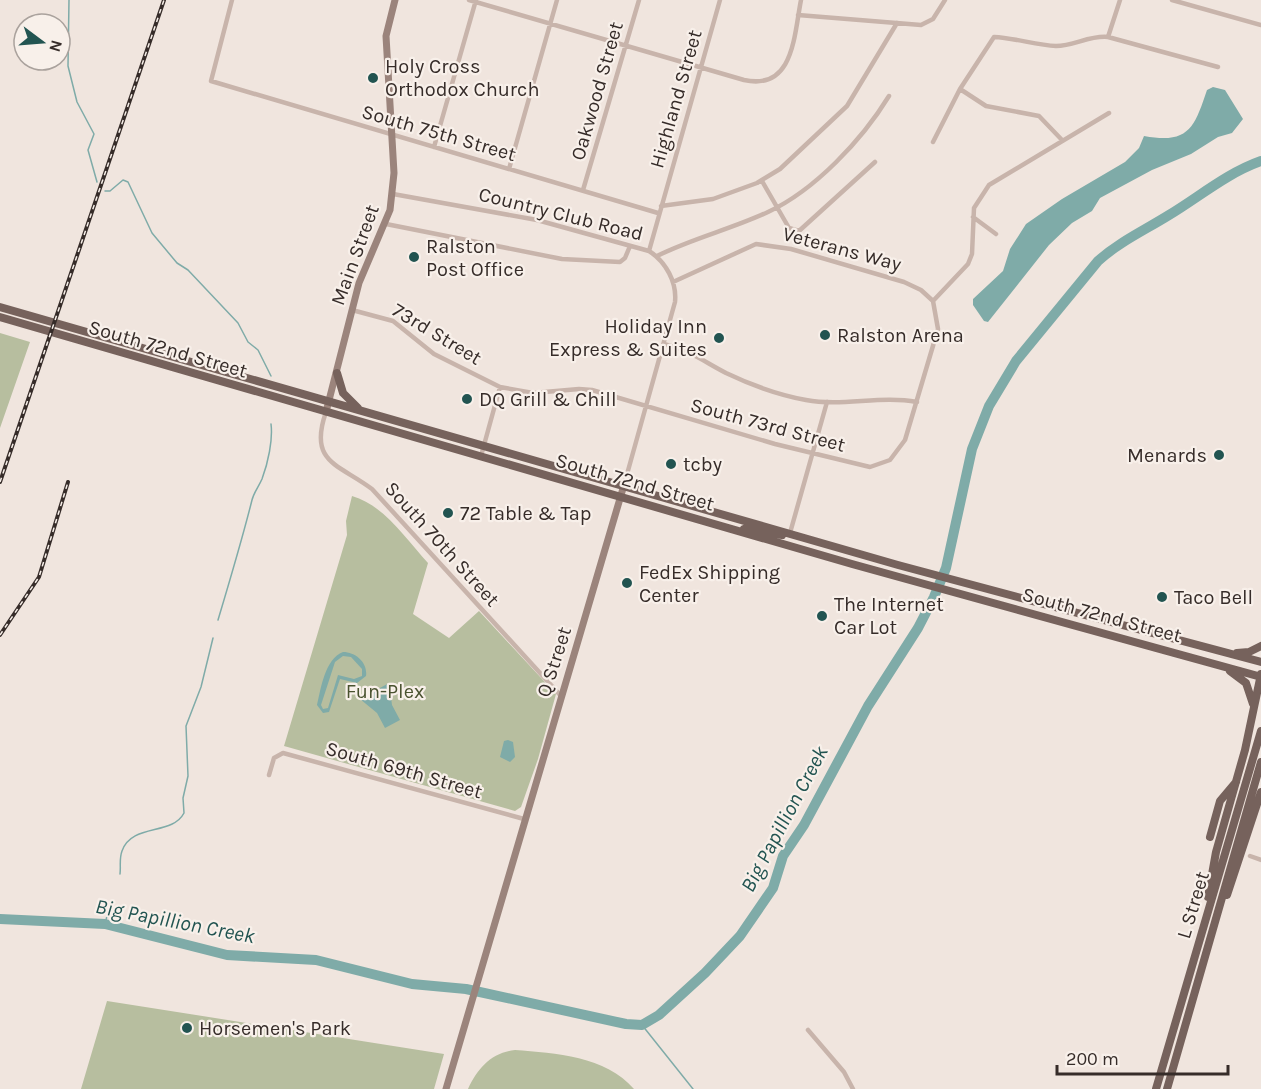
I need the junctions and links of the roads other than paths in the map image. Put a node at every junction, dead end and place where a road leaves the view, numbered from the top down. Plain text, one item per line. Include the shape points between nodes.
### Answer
1 (232, 0) edge
2 (395, 0) edge
3 (557, 0) edge
4 (639, 0) edge
5 (720, 0) edge
6 (801, 0) edge
7 (945, 0) edge
8 (1120, 0) edge
9 (1172, 0) edge
10 (474, 1) edge
11 (798, 15) junction
12 (897, 23) junction
13 (550, 24) junction
14 (1261, 26) edge
15 (1108, 37) junction
16 (626, 45) junction
17 (700, 67) junction
18 (1218, 67) dead end
19 (960, 89) junction
20 (889, 96) dead end
21 (1109, 112) dead end
22 (392, 135) junction
23 (1062, 140) junction
24 (933, 142) dead end
25 (434, 147) junction
26 (875, 162) dead end
27 (509, 169) junction
28 (762, 181) junction
29 (583, 190) junction
30 (393, 194) junction
31 (661, 206) junction
32 (776, 208) junction
33 (658, 213) junction
34 (973, 218) junction
35 (386, 224) junction
36 (996, 234) dead end
37 (630, 246) junction
38 (649, 251) junction
39 (657, 256) junction
40 (673, 282) junction
41 (933, 301) junction
42 (0, 307) edge
43 (352, 310) junction
44 (0, 317) edge
45 (664, 344) junction
46 (337, 373) junction
47 (500, 387) junction
48 (328, 401) junction
49 (827, 402) junction
50 (917, 402) junction
51 (646, 406) junction
52 (361, 411) junction
53 (326, 412) junction
54 (484, 446) junction
55 (813, 454) junction
56 (481, 456) junction
57 (624, 485) junction
58 (620, 495) junction
59 (739, 529) junction
60 (790, 533) junction
61 (1261, 646) edge
62 (1213, 650) junction
63 (1210, 661) junction
64 (1261, 662) edge
65 (1261, 676) edge
66 (561, 696) junction
67 (1258, 699) edge
68 (1253, 715) junction
69 (1261, 733) edge
70 (1261, 762) edge
71 (269, 775) dead end
72 (1237, 780) junction
73 (1261, 792) edge
74 (524, 819) junction
75 (1210, 837) dead end
76 (1250, 856) dead end
77 (1261, 860) edge
78 (1206, 916) junction
79 (1217, 919) junction
80 (808, 1030) dead end
81 (446, 1089) edge
82 (854, 1089) edge
83 (1156, 1089) edge
84 (1167, 1089) edge

1 - 22 street, South 75th Street via 211,81
2 - 22 main road, Main Street via 386,36
3 - 13 street
4 - 16 street, Oakwood Street
5 - 17 street, Highland Street
6 - 11 street
7 - 12 street via 929,22
8 - 15 street
9 - 14 street
10 - 13 street
10 - 25 street
11 - 12 street
11 - 17 street via 788,61 774,78 754,82
12 - 28 street, Country Club Road via 847,105 780,169
13 - 16 street
13 - 27 street
15 - 18 street
15 - 19 street via 1057,46 994,37
16 - 17 street
16 - 29 street, Oakwood Street
17 - 31 street, Highland Street
19 - 23 street via 986,106 1039,116
19 - 24 street
20 - 32 street via 863,135 799,194
21 - 23 street
22 - 25 street, South 75th Street
22 - 30 main road, Main Street
23 - 34 street via 989,184 977,200
25 - 27 street, South 75th Street
26 - 32 street via 799,231 789,228
27 - 29 street, South 75th Street
28 - 31 street, Country Club Road via 713,199
28 - 32 street
29 - 33 street, South 75th Street
30 - 35 main road, Main Street
30 - 37 street, Country Club Road via 537,220
31 - 33 street, Country Club Road
32 - 39 street
33 - 38 street, Country Club Road
34 - 36 street
34 - 41 street via 968,264
35 - 37 street via 576,261 620,262
35 - 43 main road, Main Street via 363,272
37 - 38 street, Country Club Road
38 - 39 street
39 - 40 street
40 - 41 street, Veterans Way via 756,244 903,282
40 - 45 street, Q Street via 675,302
41 - 50 street via 938,329
42 - 48 main road, South 72nd Street
43 - 46 main road, Main Street
43 - 47 street, 73rd Street via 393,321 434,354
44 - 53 main road, South 72nd Street
45 - 49 street via 689,351 754,385 805,400
45 - 51 street, Q Street
46 - 48 main road, Main Street
46 - 52 main road via 343,393
47 - 51 street, 73rd Street via 533,393 585,390
47 - 54 street
48 - 52 main road, South 72nd Street
48 - 53 main road, Main Street
49 - 50 street via 898,398
49 - 55 street
50 - 55 street, South 73rd Street via 899,451 882,465 870,467
51 - 55 street, South 73rd Street
51 - 57 street, Q Street
52 - 54 main road, South 72nd Street
53 - 56 main road, South 72nd Street
53 - 66 street, South 70th Street via 320,437 326,458 372,489
54 - 56 street
54 - 57 main road, South 72nd Street
55 - 60 street
56 - 58 main road, South 72nd Street
57 - 58 main road, Q Street
57 - 60 main road, South 72nd Street
58 - 59 main road, South 72nd Street
58 - 66 main road, Q Street
59 - 60 main road via 783,536
59 - 63 main road, South 72nd Street
60 - 62 main road, South 72nd Street
61 - 62 main road via 1241,653
62 - 64 main road, South 72nd Street
63 - 65 main road, South 72nd Street
63 - 68 main road via 1246,683
65 - 67 main road
66 - 74 main road, Q Street
67 - 68 main road
68 - 72 main road
69 - 78 main road, L Street
70 - 79 main road, L Street
71 - 74 street, South 69th Street via 276,754 283,753
72 - 75 main road via 1220,801
72 - 78 main road via 1216,852
73 - 79 main road
74 - 81 main road, Q Street
76 - 77 street
78 - 83 main road, L Street
79 - 84 main road, L Street
80 - 82 street

